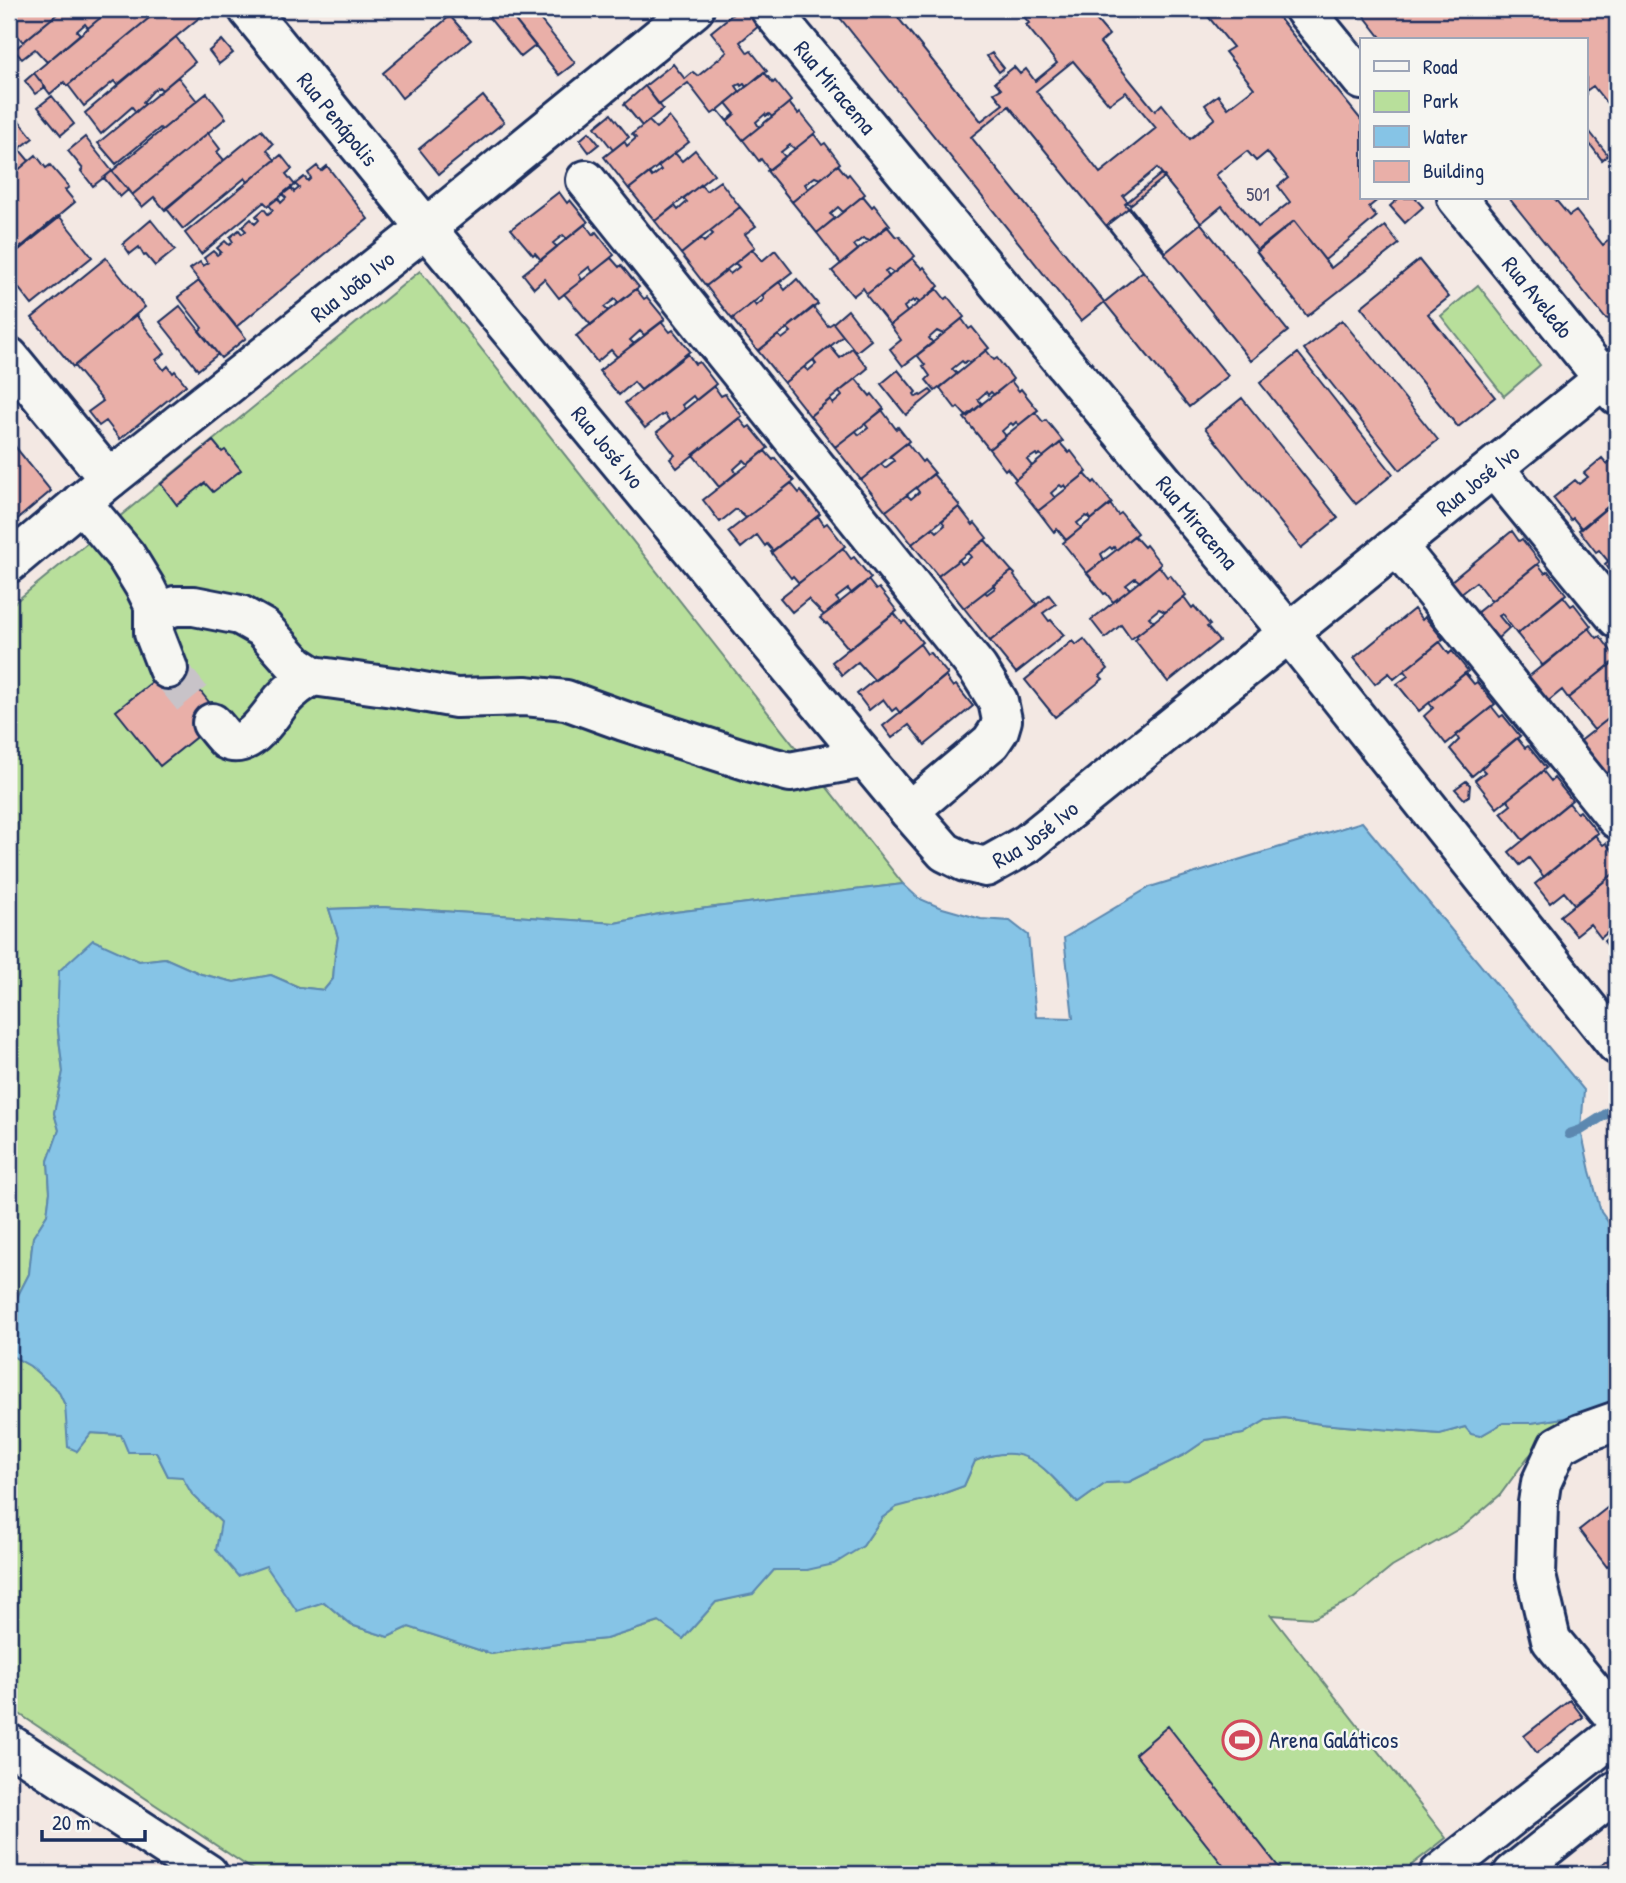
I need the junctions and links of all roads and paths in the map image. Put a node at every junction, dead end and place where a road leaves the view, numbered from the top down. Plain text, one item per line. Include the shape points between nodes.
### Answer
1 (248, 9) edge
2 (694, 9) edge
3 (770, 9) edge
4 (1304, 9) edge
5 (1360, 78) edge
6 (586, 180) dead end
7 (1459, 200) edge
8 (426, 228) junction
9 (9, 357) edge
10 (1613, 381) edge
11 (1494, 468) junction
12 (95, 491) junction
13 (1397, 546) junction
14 (9, 563) edge
15 (158, 604) junction
16 (1617, 618) edge
17 (1289, 633) junction
18 (168, 669) tunnel mouth
19 (313, 676) junction
20 (212, 723) tunnel mouth
21 (865, 758) junction
22 (909, 811) junction
23 (1617, 819) edge
24 (1617, 1045) edge
25 (1617, 1421) edge
26 (1617, 1720) edge
27 (1617, 1734) edge
28 (9, 1745) edge
29 (1617, 1791) edge
30 (208, 1874) edge
31 (1439, 1874) edge
32 (1513, 1874) edge

1 - 8 street, Rua Penápolis
2 - 8 street, Rua João Ivo
3 - 17 street, Rua Miracema
4 - 5 street
6 - 22 street via 978,669 998,701 1002,720 991,742
7 - 10 street, Rua Aveledo
8 - 12 street, Rua João Ivo
8 - 21 street, Rua José Ivo
9 - 12 street
10 - 11 street, Rua José Ivo
11 - 13 street, Rua José Ivo
11 - 16 street
12 - 14 street, Rua João Ivo
12 - 15 street via 127,556
13 - 17 street, Rua José Ivo
13 - 23 street
15 - 18 street via 154,633
15 - 19 street via 240,615 263,628 296,665
17 - 22 street, Rua José Ivo via 1027,844 986,867 946,852
17 - 24 street, Rua Miracema
19 - 20 street via 293,688 263,726 243,740 227,740
19 - 21 street via 456,698 566,700 790,772
21 - 22 street, Rua José Ivo
25 - 26 street via 1558,1446 1541,1483 1536,1576 1551,1640
27 - 31 street
28 - 30 street
29 - 32 street

